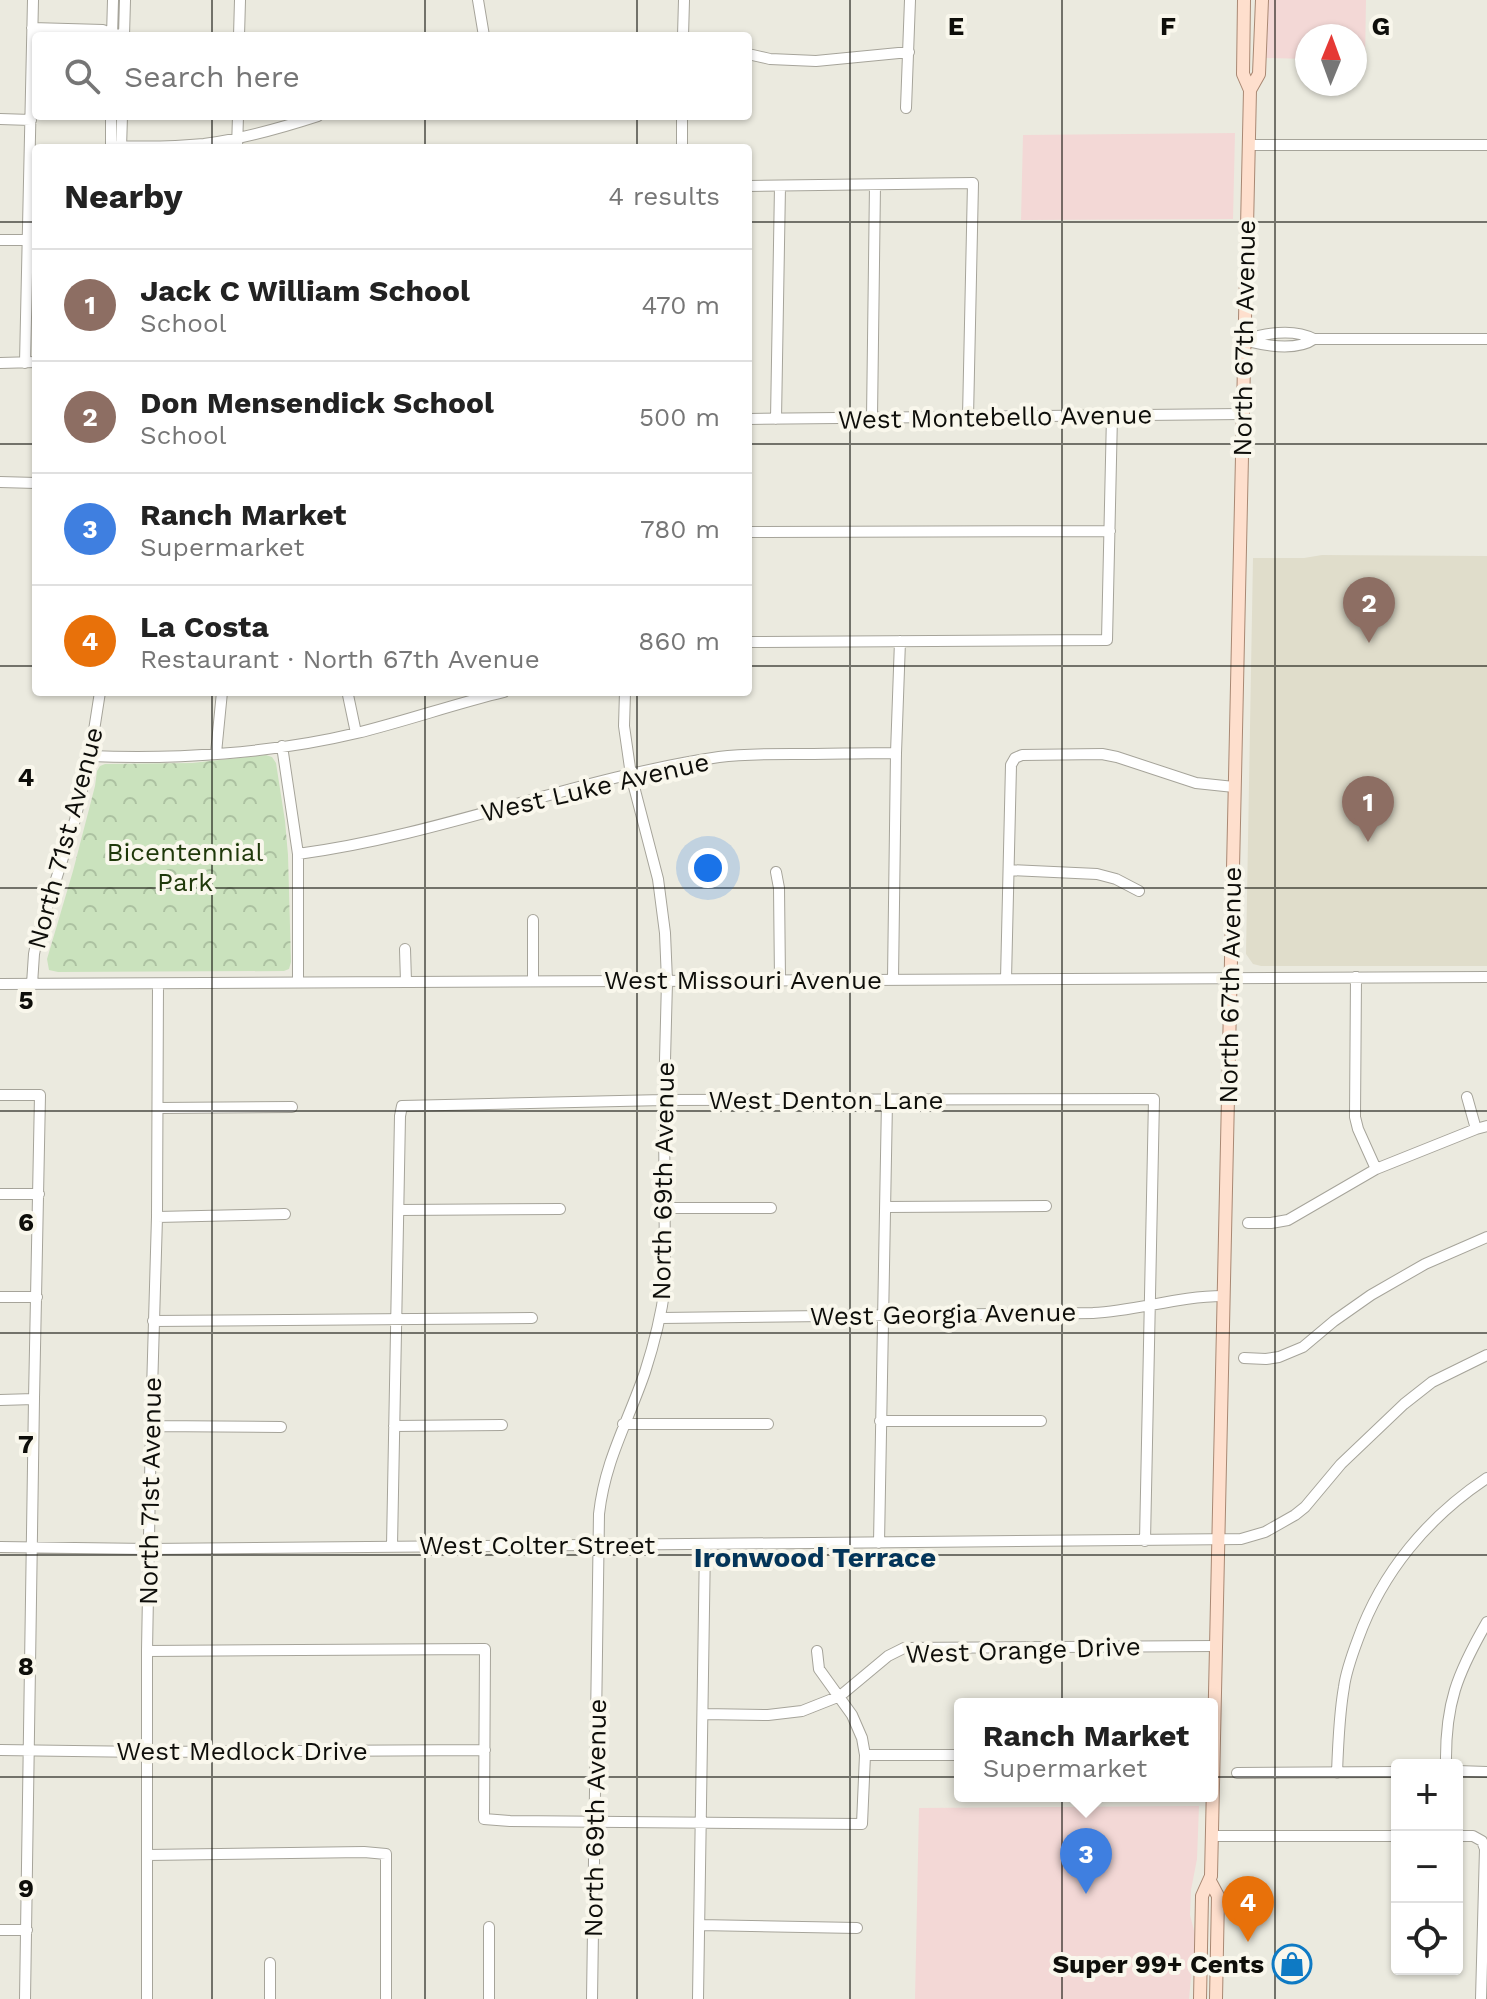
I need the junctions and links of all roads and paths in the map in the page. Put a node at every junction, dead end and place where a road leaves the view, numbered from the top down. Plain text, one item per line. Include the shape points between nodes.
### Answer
1 (33, 0) edge
2 (113, 0) edge
3 (125, 0) edge
4 (240, 0) edge
5 (478, 0) edge
6 (684, 0) edge
7 (910, 0) edge
8 (1244, 0) edge
9 (1262, 0) edge
10 (34, 32) edge
11 (111, 32) edge
12 (124, 32) edge
13 (239, 32) edge
14 (483, 32) edge
15 (683, 32) edge
16 (909, 52) junction
17 (752, 55) edge
18 (1250, 90) junction
19 (32, 92) edge
20 (906, 108) dead end
21 (0, 119) edge
22 (31, 120) junction
23 (112, 120) edge
24 (121, 120) edge
25 (238, 120) edge
26 (306, 120) edge
27 (682, 120) edge
28 (237, 143) edge
29 (116, 144) edge
30 (117, 144) edge
31 (205, 144) edge
32 (682, 144) edge
33 (1249, 145) junction
34 (1487, 145) edge
35 (875, 185) junction
36 (752, 186) edge
37 (780, 186) junction
38 (0, 240) edge
39 (27, 240) junction
40 (1487, 339) edge
41 (1244, 340) junction
42 (0, 363) edge
43 (30, 363) edge
44 (1243, 414) junction
45 (1112, 415) junction
46 (968, 417) junction
47 (872, 418) junction
48 (752, 419) edge
49 (776, 419) junction
50 (0, 482) edge
51 (32, 483) edge
52 (1110, 531) junction
53 (752, 532) edge
54 (900, 641) junction
55 (752, 642) edge
56 (99, 696) edge
57 (222, 696) edge
58 (348, 696) edge
59 (470, 696) edge
60 (625, 696) edge
61 (356, 733) junction
62 (282, 746) junction
63 (216, 753) junction
64 (896, 753) junction
65 (90, 756) junction
66 (631, 775) junction
67 (1234, 787) junction
68 (298, 854) junction
69 (1009, 870) junction
70 (776, 872) dead end
71 (1139, 891) dead end
72 (533, 920) dead end
73 (405, 949) dead end
74 (1356, 977) junction
75 (1487, 977) edge
76 (1230, 978) junction
77 (893, 979) junction
78 (1006, 979) junction
79 (780, 980) junction
80 (533, 981) junction
81 (667, 981) junction
82 (298, 982) junction
83 (406, 982) junction
84 (0, 984) edge
85 (32, 984) junction
86 (158, 984) junction
87 (0, 1095) edge
88 (1467, 1097) dead end
89 (664, 1100) junction
90 (887, 1101) junction
91 (292, 1107) dead end
92 (158, 1108) junction
93 (1482, 1128) edge
94 (1376, 1169) junction
95 (0, 1194) edge
96 (39, 1194) junction
97 (1046, 1206) dead end
98 (886, 1207) junction
99 (665, 1208) junction
100 (771, 1208) dead end
101 (560, 1209) dead end
102 (399, 1210) junction
103 (285, 1214) dead end
104 (157, 1217) junction
105 (1248, 1223) dead end
106 (1487, 1237) edge
107 (1223, 1296) junction
108 (0, 1297) edge
109 (37, 1297) junction
110 (1149, 1305) junction
111 (883, 1315) junction
112 (395, 1318) junction
113 (532, 1318) dead end
114 (661, 1318) junction
115 (153, 1321) junction
116 (1487, 1355) edge
117 (1244, 1358) dead end
118 (34, 1399) junction
119 (0, 1400) edge
120 (880, 1421) junction
121 (1041, 1421) dead end
122 (623, 1424) junction
123 (768, 1424) dead end
124 (502, 1425) dead end
125 (151, 1426) junction
126 (394, 1426) junction
127 (281, 1427) dead end
128 (1487, 1478) edge
129 (1218, 1540) junction
130 (1145, 1541) junction
131 (879, 1543) junction
132 (598, 1544) junction
133 (705, 1544) junction
134 (33, 1546) junction
135 (392, 1546) junction
136 (0, 1547) edge
137 (149, 1549) junction
138 (1487, 1622) edge
139 (1216, 1646) junction
140 (147, 1651) junction
141 (817, 1651) dead end
142 (840, 1696) junction
143 (1214, 1698) edge
144 (703, 1714) junction
145 (0, 1750) edge
146 (485, 1750) junction
147 (30, 1752) junction
148 (147, 1752) junction
149 (865, 1755) junction
150 (954, 1755) edge
151 (1446, 1759) edge
152 (1463, 1771) edge
153 (1391, 1772) edge
154 (1487, 1772) edge
155 (1237, 1773) dead end
156 (1337, 1773) junction
157 (1211, 1802) edge
158 (595, 1822) junction
159 (702, 1823) junction
160 (1211, 1836) junction
161 (1391, 1836) edge
162 (1463, 1836) edge
163 (147, 1855) junction
164 (1210, 1881) junction
165 (700, 1925) junction
166 (489, 1927) dead end
167 (857, 1928) dead end
168 (0, 1930) edge
169 (27, 1930) junction
170 (270, 1963) dead end
171 (25, 1999) edge
172 (147, 1999) edge
173 (270, 1999) edge
174 (386, 1999) edge
175 (489, 1999) edge
176 (592, 1999) edge
177 (698, 1999) edge
178 (1200, 1999) edge
179 (1216, 1999) edge
180 (1481, 1999) edge

1 - 10 street
2 - 11 street
3 - 12 street
4 - 13 street
5 - 14 street
6 - 15 street
7 - 16 street
8 - 18 main road, North 67th Avenue via 1243,74
9 - 18 main road, North 67th Avenue via 1259,74
16 - 17 street via 816,61
16 - 20 street
18 - 33 main road, North 67th Avenue
19 - 22 street
21 - 22 street
22 - 39 street
23 - 29 street
24 - 30 street
25 - 28 street
26 - 28 street
27 - 32 street
28 - 31 street
33 - 34 street
33 - 41 main road, North 67th Avenue
35 - 37 street
35 - 46 street via 973,183
35 - 47 street
36 - 37 street
37 - 49 street
38 - 39 street
39 - 43 street
40 - 41 street via 1314,339 1264,333
41 - 44 main road, North 67th Avenue
42 - 43 street
44 - 45 street, West Montebello Avenue
44 - 67 main road, North 67th Avenue
45 - 46 street, West Montebello Avenue
45 - 52 street
46 - 47 street, West Montebello Avenue
47 - 49 street, West Montebello Avenue
48 - 49 street, West Montebello Avenue
50 - 51 street
52 - 53 street
52 - 54 street via 1107,640
54 - 55 street
54 - 64 street
56 - 65 street, North 71st Avenue
57 - 63 street
58 - 61 street
59 - 61 street
60 - 66 street, North 69th Avenue
61 - 62 street
62 - 63 street
62 - 68 street
63 - 65 street
64 - 66 street, West Luke Avenue via 750,754
64 - 77 street
65 - 85 street, North 71st Avenue via 37,939
66 - 68 street, West Luke Avenue via 410,833
66 - 81 street, North 69th Avenue via 660,894
67 - 69 street via 1196,783 1102,754 1022,755 1011,765
67 - 76 main road, North 67th Avenue
68 - 82 street
69 - 71 street via 1097,874
69 - 78 street
70 - 79 street
72 - 80 street
73 - 83 street
74 - 75 street, West Missouri Avenue
74 - 76 street, West Missouri Avenue
74 - 94 street via 1355,1117
76 - 78 street, West Missouri Avenue
76 - 107 main road, North 67th Avenue
77 - 78 street, West Missouri Avenue
77 - 79 street, West Missouri Avenue
79 - 81 street, West Missouri Avenue
80 - 81 street, West Missouri Avenue
80 - 83 street, West Missouri Avenue
81 - 89 street, North 69th Avenue
82 - 83 street, West Missouri Avenue
82 - 86 street, West Missouri Avenue
84 - 85 street, West Missouri Avenue
85 - 86 street, West Missouri Avenue
86 - 92 street, North 71st Avenue
87 - 96 street via 40,1095
88 - 93 street
89 - 90 street, West Denton Lane
89 - 99 street, North 69th Avenue
89 - 102 street, West Denton Lane via 402,1106
90 - 98 street
90 - 110 street, West Denton Lane via 1154,1099
91 - 92 street
92 - 104 street, North 71st Avenue
93 - 94 street
94 - 105 street via 1288,1220
95 - 96 street
96 - 109 street
97 - 98 street
98 - 111 street
99 - 100 street
99 - 114 street, North 69th Avenue
101 - 102 street
102 - 112 street
103 - 104 street
104 - 115 street, North 71st Avenue
106 - 117 street via 1371,1295 1303,1347 1279,1357
107 - 110 street, West Georgia Avenue
107 - 129 main road, North 67th Avenue
108 - 109 street
109 - 118 street
110 - 111 street, West Georgia Avenue via 1093,1313
110 - 130 street
111 - 114 street, West Georgia Avenue
111 - 120 street
112 - 113 street
112 - 115 street
112 - 126 street
114 - 122 street, North 69th Avenue
115 - 125 street, North 71st Avenue
116 - 129 street, West Colter Street via 1432,1382 1404,1404 1295,1515 1254,1537
118 - 119 street
118 - 134 street
120 - 121 street
120 - 131 street
122 - 123 street
122 - 132 street, North 69th Avenue via 604,1480
124 - 126 street
125 - 127 street
125 - 137 street, North 71st Avenue
126 - 135 street
128 - 156 street via 1441,1513 1409,1547 1374,1601 1344,1686
129 - 130 street, West Colter Street
129 - 139 main road, North 67th Avenue
130 - 131 street, West Colter Street
131 - 133 street, West Colter Street
132 - 133 street, West Colter Street
132 - 135 street, West Colter Street
132 - 158 street, North 69th Avenue
133 - 144 street
134 - 136 street, West Colter Street
134 - 137 street, West Colter Street
134 - 147 street
135 - 137 street, West Colter Street
137 - 140 street, North 71st Avenue
138 - 151 street via 1453,1693
139 - 142 street, West Orange Drive via 904,1648
139 - 143 main road, North 67th Avenue
140 - 146 street via 485,1649
140 - 148 street, North 71st Avenue
141 - 142 street via 819,1669
142 - 144 street, West Orange Drive via 802,1711
142 - 149 street
144 - 159 street
145 - 147 street, West Medlock Drive
146 - 148 street, West Medlock Drive
146 - 158 street via 484,1819
147 - 148 street, West Medlock Drive
147 - 169 street
148 - 163 street, North 71st Avenue
149 - 150 street
149 - 159 street via 862,1824
152 - 154 street
153 - 156 street
155 - 156 street
157 - 160 main road, North 67th Avenue
158 - 159 street
158 - 176 street, North 69th Avenue
159 - 165 street
160 - 161 street
160 - 164 main road, North 67th Avenue
162 - 180 street via 1482,1841 1485,1849
163 - 172 street, North 71st Avenue
163 - 174 street via 386,1854
164 - 178 main road, North 67th Avenue via 1202,1896
164 - 179 main road, North 67th Avenue via 1218,1896
165 - 167 street
165 - 177 street
166 - 175 street
168 - 169 street
169 - 171 street
170 - 173 street

